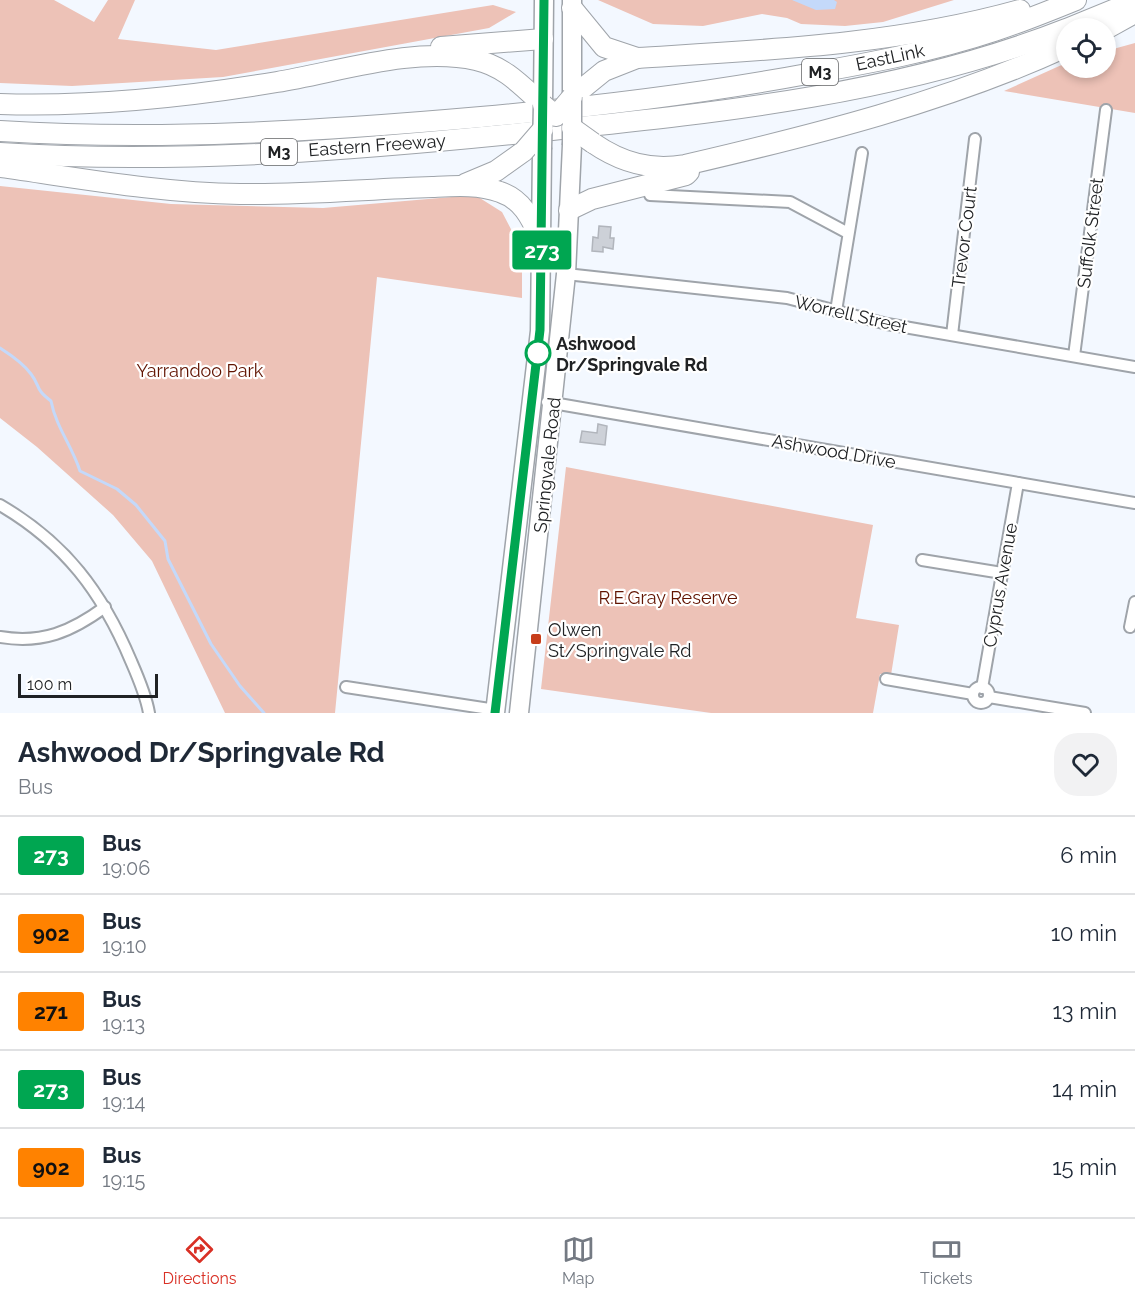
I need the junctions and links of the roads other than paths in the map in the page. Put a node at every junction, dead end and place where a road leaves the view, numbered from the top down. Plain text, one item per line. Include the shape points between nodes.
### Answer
1 (544, 0) edge
2 (1055, 0) edge
3 (1076, 0) edge
4 (1135, 1) edge
5 (572, 4) edge
6 (1135, 13) edge
7 (1094, 18) edge
8 (1116, 23) edge
9 (1056, 33) edge
10 (543, 39) junction
11 (1056, 51) edge
12 (638, 58) junction
13 (384, 62) junction
14 (575, 93) junction
15 (0, 104) edge
16 (1106, 110) dead end
17 (548, 122) junction
18 (609, 124) joint
19 (0, 131) edge
20 (975, 140) dead end
21 (0, 153) edge
22 (862, 153) dead end
23 (699, 161) junction
24 (0, 167) edge
25 (451, 186) junction
26 (650, 195) dead end
27 (569, 210) junction
28 (848, 233) junction
29 (542, 242) junction
30 (566, 274) junction
31 (836, 311) junction
32 (952, 335) junction
33 (1074, 356) junction
34 (1135, 367) edge
35 (533, 401) junction
36 (554, 403) junction
37 (1018, 483) junction
38 (1135, 503) edge
39 (0, 505) edge
40 (922, 560) dead end
41 (1002, 573) junction
42 (1135, 602) edge
43 (105, 607) junction
44 (1130, 627) dead end
45 (0, 637) edge
46 (886, 679) dead end
47 (346, 687) dead end
48 (980, 699) edge
49 (496, 711) edge
50 (149, 713) edge
51 (519, 713) edge
52 (1085, 713) edge

1 - 10 main road, Springvale Road
2 - 12 highway via 952,27 871,40
3 - 17 highway, EastLink / M3 via 992,32 886,59
4 - 7 highway, EastLink / M3
5 - 12 highway via 604,47
5 - 14 main road
6 - 8 highway
9 - 18 highway, EastLink / M3 via 965,63 873,84
10 - 13 highway via 449,46
10 - 17 main road, Springvale Road
11 - 23 highway via 909,106
12 - 14 highway via 604,71
13 - 15 highway via 173,96
13 - 17 highway via 424,57 477,60 508,74
14 - 17 highway, bridge
16 - 33 street, Suffolk Street
17 - 19 highway, Eastern Freeway / M3 via 207,134
17 - 23 highway, bridge via 627,162 669,167
17 - 25 highway via 486,177
17 - 27 main road, Springvale Road
17 - 29 main road, Springvale Road
18 - 21 highway, Eastern Freeway / M3 via 322,150 133,157
20 - 32 street, Trevor Court
22 - 28 street
23 - 27 highway via 686,175 592,199
24 - 25 highway via 238,194
25 - 29 highway via 508,195 524,208
26 - 28 street via 790,202
27 - 30 main road, Springvale Road
28 - 31 street
29 - 35 main road, Springvale Road via 541,317
30 - 31 street, Worrell Street via 787,298
30 - 36 main road, Springvale Road
31 - 32 street, Worrell Street
32 - 33 street, Worrell Street
33 - 34 street, Worrell Street
35 - 36 street, Ashwood Drive
35 - 49 main road, Springvale Road
36 - 37 street, Ashwood Drive
36 - 51 main road, Springvale Road
37 - 38 street, Ashwood Drive
37 - 41 street, Cyprus Avenue
39 - 43 street via 59,549 85,576
40 - 41 street
41 - 48 street, Cyprus Avenue
42 - 44 street
43 - 45 street via 59,634 37,640
43 - 50 street via 135,670
46 - 48 street
47 - 49 street
48 - 52 street

